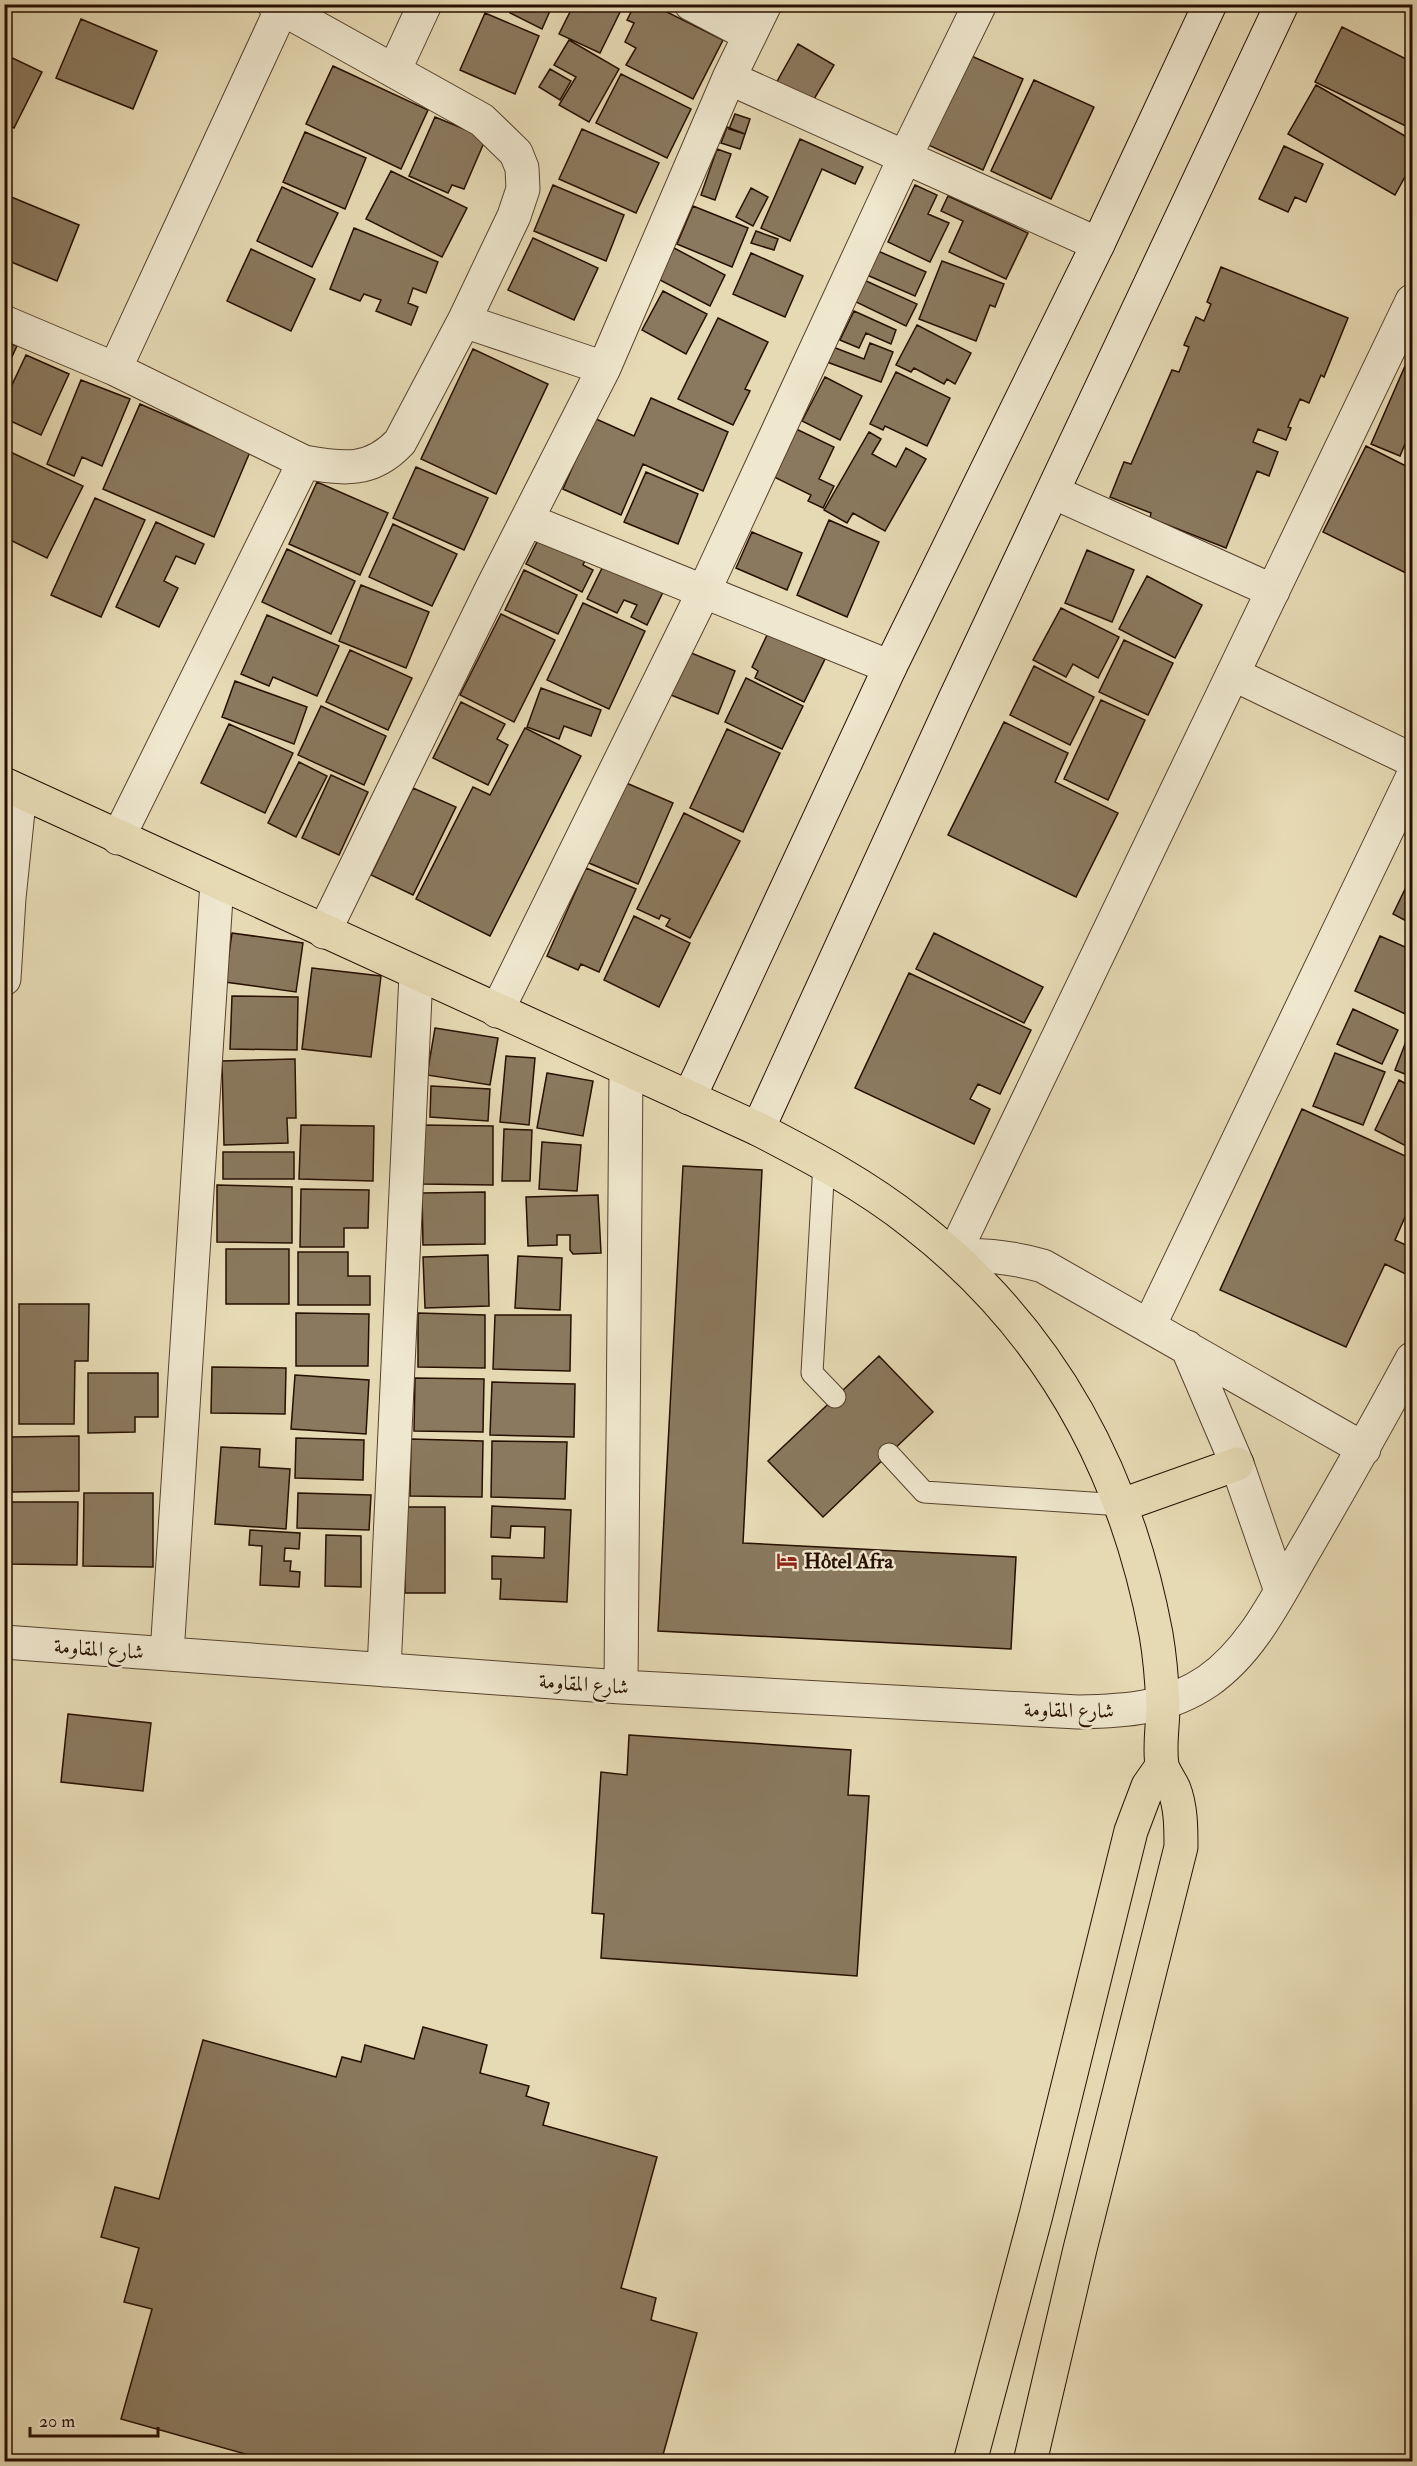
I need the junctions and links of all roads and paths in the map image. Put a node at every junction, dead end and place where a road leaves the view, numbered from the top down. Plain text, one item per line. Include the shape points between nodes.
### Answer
1 (425, 4) edge
2 (691, 4) edge
3 (765, 4) edge
4 (980, 4) edge
5 (1210, 4) edge
6 (1282, 4) edge
7 (278, 6) edge
8 (750, 35) junction
9 (394, 71) junction
10 (729, 78) junction
11 (905, 157) junction
12 (1098, 244) junction
13 (1413, 301) edge
14 (464, 321) junction
15 (4, 322) edge
16 (604, 368) junction
17 (115, 369) junction
18 (304, 462) junction
19 (1053, 492) junction
20 (527, 520) junction
21 (704, 591) junction
22 (1273, 591) junction
23 (890, 667) junction
24 (1233, 674) junction
25 (1413, 760) edge
26 (1413, 778) edge
27 (12, 788) edge
28 (118, 838) junction
29 (217, 882) junction
30 (7, 897) edge
31 (324, 932) junction
32 (416, 974) junction
33 (4, 978) edge
34 (497, 1011) junction
35 (626, 1070) junction
36 (690, 1098) junction
37 (758, 1129) junction
38 (824, 1163) junction
39 (952, 1256) junction
40 (1149, 1326) junction
41 (1187, 1347) junction
42 (1413, 1359) edge
43 (835, 1397) dead end
44 (1364, 1449) junction
45 (889, 1454) dead end
46 (1238, 1464) junction
47 (1122, 1504) junction
48 (1281, 1591) junction
49 (4, 1642) edge
50 (166, 1654) junction
51 (384, 1670) junction
52 (621, 1687) junction
53 (1163, 1704) junction
54 (1162, 1766) junction
55 (970, 2462) edge
56 (1030, 2462) edge

1 - 9 street
2 - 8 street
3 - 8 street
4 - 11 street
5 - 12 street
6 - 19 street
7 - 9 street
7 - 17 street
8 - 10 street
9 - 14 street via 482,120 516,153 522,168 523,189 513,216
10 - 11 street
10 - 16 street
11 - 12 street
11 - 21 street
12 - 23 street
13 - 22 street
14 - 16 street
14 - 18 street via 412,421 390,453 375,462 356,466
15 - 17 street
16 - 20 street
17 - 18 street
18 - 28 street
19 - 22 street
19 - 37 street
20 - 21 street
20 - 31 street
21 - 23 street
21 - 34 street
22 - 24 street
23 - 36 street
24 - 25 street
24 - 39 street
26 - 40 street
27 - 28 main road
27 - 30 street
28 - 29 main road
29 - 31 main road
29 - 50 street
30 - 33 street
31 - 32 main road
32 - 34 main road
32 - 51 street
34 - 35 main road
35 - 36 main road
35 - 52 street
36 - 37 main road
37 - 38 main road
38 - 39 main road via 913,1222
38 - 43 lane via 812,1373
39 - 40 street via 1014,1257 1043,1266
39 - 47 main road via 995,1298 1034,1345 1098,1449
40 - 41 street
41 - 44 street
41 - 46 street
42 - 44 street, شارع المقاومة
44 - 48 street, شارع المقاومة
45 - 47 lane via 924,1492
46 - 47 main road
46 - 48 street
47 - 53 main road via 1152,1614
48 - 53 street, شارع المقاومة via 1244,1649 1208,1681
49 - 50 street, شارع المقاومة
50 - 51 street, شارع المقاومة
51 - 52 street, شارع المقاومة
52 - 53 street, شارع المقاومة via 1078,1712 1122,1712
53 - 54 main road
54 - 55 main road via 1148,1786 1131,1831
54 - 56 main road via 1175,1791 1180,1848

